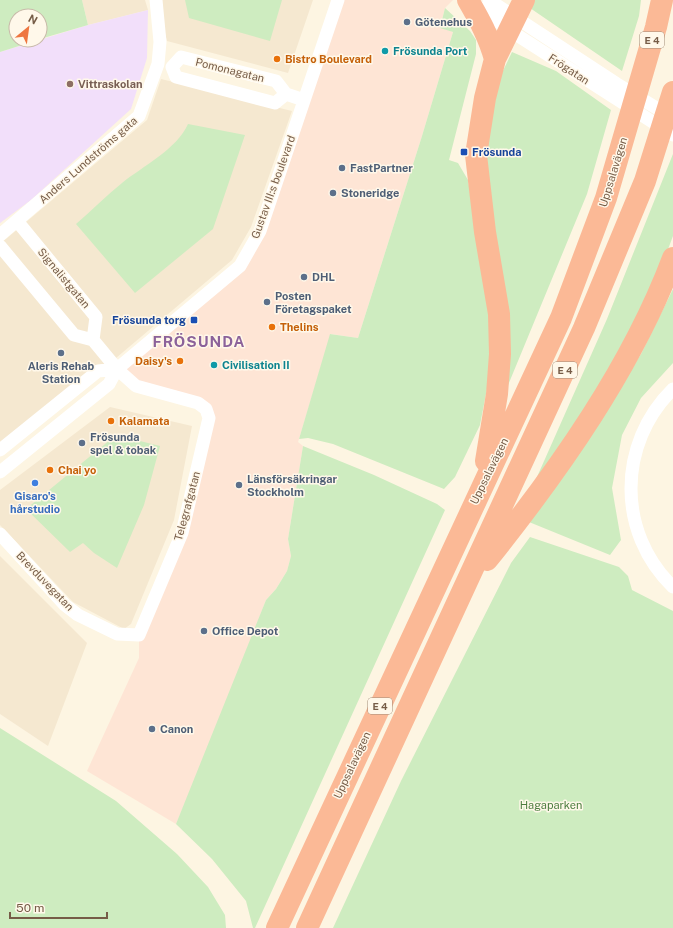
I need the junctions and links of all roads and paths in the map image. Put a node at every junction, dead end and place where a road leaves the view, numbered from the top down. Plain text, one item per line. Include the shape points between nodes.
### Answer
1 (156, 0) edge
2 (338, 0) edge
3 (468, 0) edge
4 (490, 0) edge
5 (662, 0) edge
6 (516, 16) edge
7 (495, 59) junction
8 (158, 64) junction
9 (172, 67) junction
10 (673, 92) edge
11 (286, 94) junction
12 (304, 100) junction
13 (673, 118) edge
14 (673, 135) edge
15 (17, 221) junction
16 (0, 235) edge
17 (0, 246) edge
18 (673, 258) edge
19 (93, 340) junction
20 (117, 369) junction
21 (673, 389) edge
22 (0, 450) edge
23 (0, 472) edge
24 (483, 484) junction
25 (0, 534) edge
26 (673, 587) edge
27 (465, 588) junction
28 (139, 635) joint
29 (277, 928) edge
30 (307, 928) edge

1 - 8 street, Anders Lundströms gata via 160,42
2 - 12 street, Gustav III:s boulevard
3 - 6 street, Frögatan
3 - 7 highway via 491,43
4 - 6 street, Frögatan
5 - 24 highway, Uppsalavägen / E 4 via 606,198 561,318
6 - 7 highway
6 - 13 street, Frögatan
6 - 14 street, Frögatan via 612,97
7 - 24 highway via 484,98 476,155 485,232 499,314 500,354 497,394
8 - 9 street
8 - 15 street, Anders Lundströms gata via 139,116
9 - 11 street, Pomonagatan via 181,57 276,82
9 - 11 street, Pomonagatan via 176,77 275,103
10 - 27 highway, E 4 via 645,181 584,328
11 - 12 street, Pomonagatan
12 - 20 street, Gustav III:s boulevard via 260,231 240,266
15 - 16 street, Anders Lundströms gata
15 - 19 street, Signalistgatan via 96,316
17 - 19 street via 74,335
18 - 27 highway via 634,343 592,414 529,507
19 - 20 street
20 - 22 street via 98,370
20 - 23 street, Gustav III:s boulevard via 109,384
20 - 28 street, Telegrafgatan via 136,386 198,403 206,409 209,418 182,533
21 - 26 street via 664,397 644,430 637,447 631,482 633,519 638,537 659,574
24 - 29 highway, Uppsalavägen / E 4
25 - 28 street, Brevduvegatan via 65,605 78,615 117,634
27 - 30 highway, E 4

